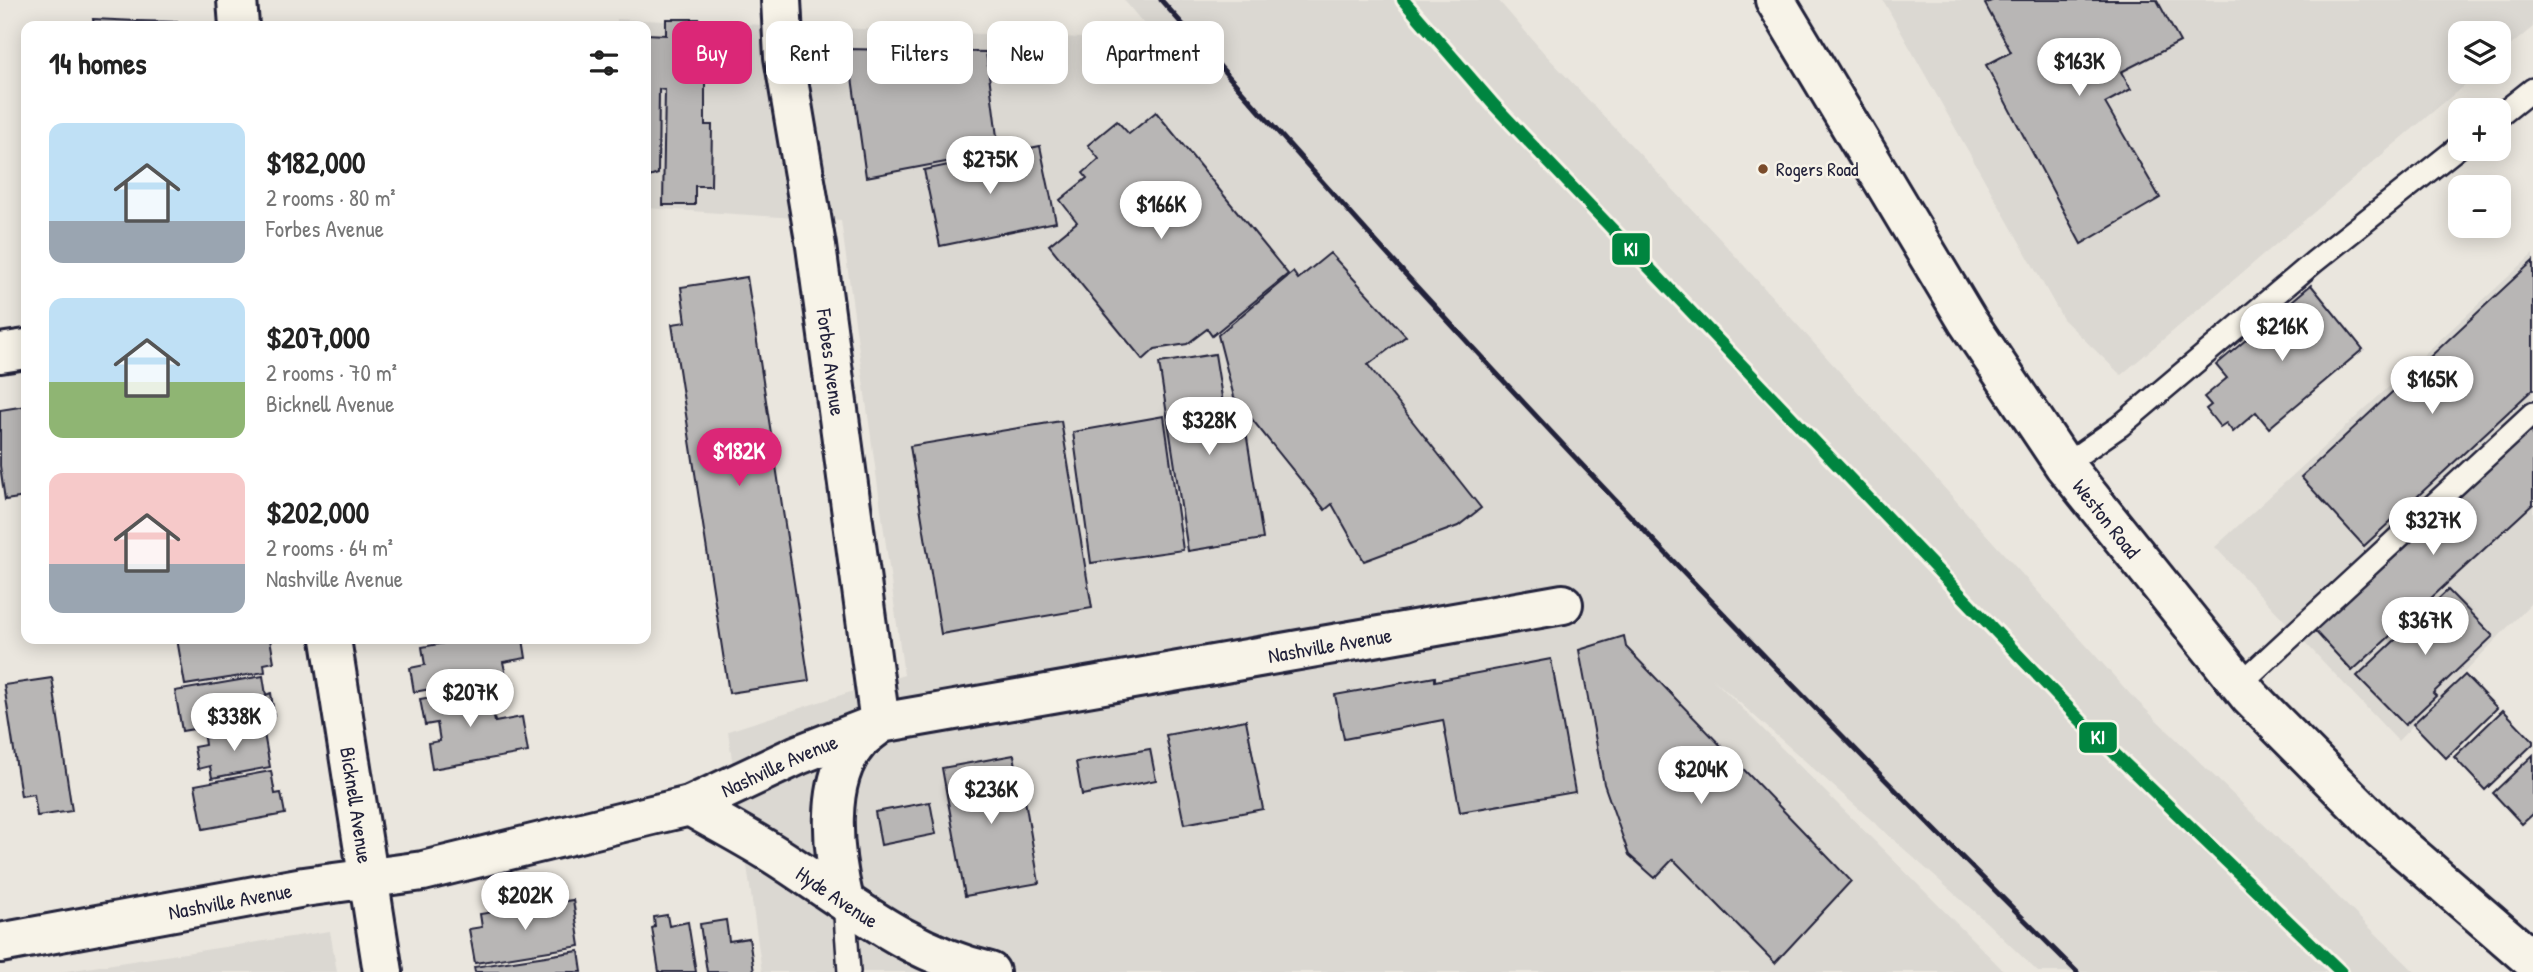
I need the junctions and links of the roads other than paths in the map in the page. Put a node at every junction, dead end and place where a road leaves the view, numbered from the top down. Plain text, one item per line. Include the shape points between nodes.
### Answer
1 (237, 0) edge
2 (781, 0) edge
3 (1775, 0) edge
4 (239, 21) edge
5 (2533, 89) edge
6 (2511, 106) edge
7 (2448, 156) edge
8 (21, 350) edge
9 (0, 354) edge
10 (2533, 413) edge
11 (2064, 465) junction
12 (1563, 604) dead end
13 (332, 644) edge
14 (2239, 684) junction
15 (880, 723) junction
16 (690, 806) junction
17 (368, 880) junction
18 (844, 901) junction
19 (0, 943) edge
20 (2533, 961) edge
21 (383, 972) edge
22 (849, 972) edge
23 (990, 972) edge

1 - 4 street
2 - 15 street, Forbes Avenue via 783,57 817,246
3 - 11 street, Weston Road via 1968,322
5 - 6 lane
7 - 11 lane via 2120,426
8 - 9 street
10 - 14 lane
11 - 14 street, Weston Road
12 - 15 street, Nashville Avenue
13 - 17 street, Bicknell Avenue
14 - 20 street, Weston Road via 2382,830
15 - 16 street, Nashville Avenue via 798,755
15 - 18 street via 850,755 837,796 834,845
16 - 17 street, Nashville Avenue via 423,871
16 - 18 street, Hyde Avenue
17 - 19 street, Nashville Avenue via 304,887
17 - 21 street, Bicknell Avenue
18 - 22 lane
18 - 23 street, Hyde Avenue via 915,945 957,964

